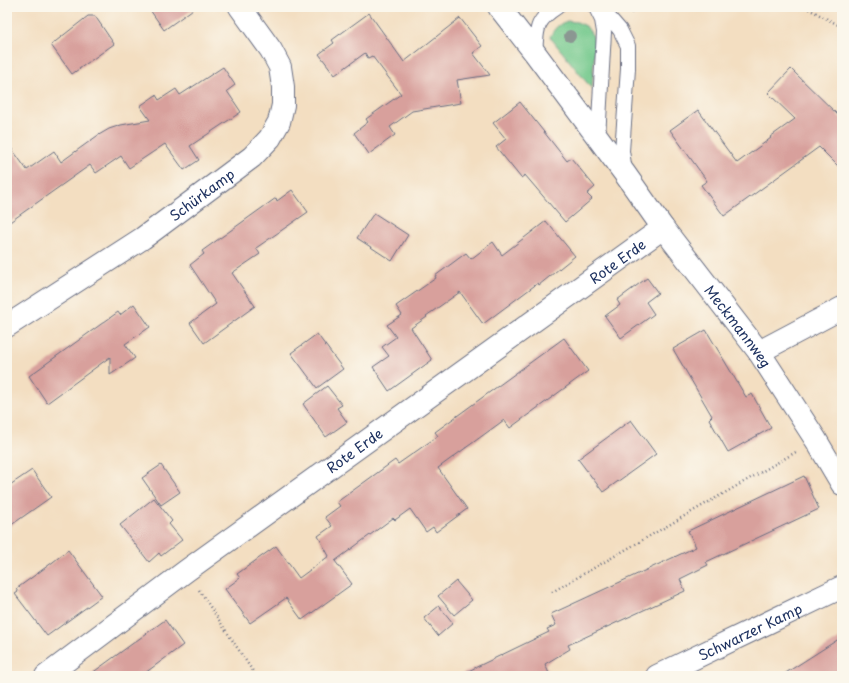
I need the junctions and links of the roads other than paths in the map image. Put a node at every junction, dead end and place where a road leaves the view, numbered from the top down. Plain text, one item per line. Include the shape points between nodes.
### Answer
1 (240, 7) edge
2 (499, 7) edge
3 (557, 7) edge
4 (595, 7) edge
5 (535, 53) junction
6 (598, 138) junction
7 (625, 174) junction
8 (663, 228) junction
9 (842, 308) edge
10 (7, 326) edge
11 (759, 352) junction
12 (842, 484) edge
13 (842, 587) edge
14 (46, 676) edge
15 (658, 676) edge

1 - 10 street, Schürkamp via 272,50 280,67 283,105 279,122 270,138 252,157 143,238
2 - 5 street, Meckmannweg
3 - 5 lane via 540,22 536,34
4 - 6 lane via 602,20 604,32
4 - 7 lane, Meckmannweg via 607,15 620,30 628,46 622,151
5 - 6 street, Meckmannweg
6 - 7 street, Meckmannweg
7 - 8 street, Meckmannweg
8 - 11 street, Meckmannweg
8 - 14 street, Rote Erde via 186,571
9 - 11 street
11 - 12 street, Meckmannweg
13 - 15 street, Schwarzer Kamp

